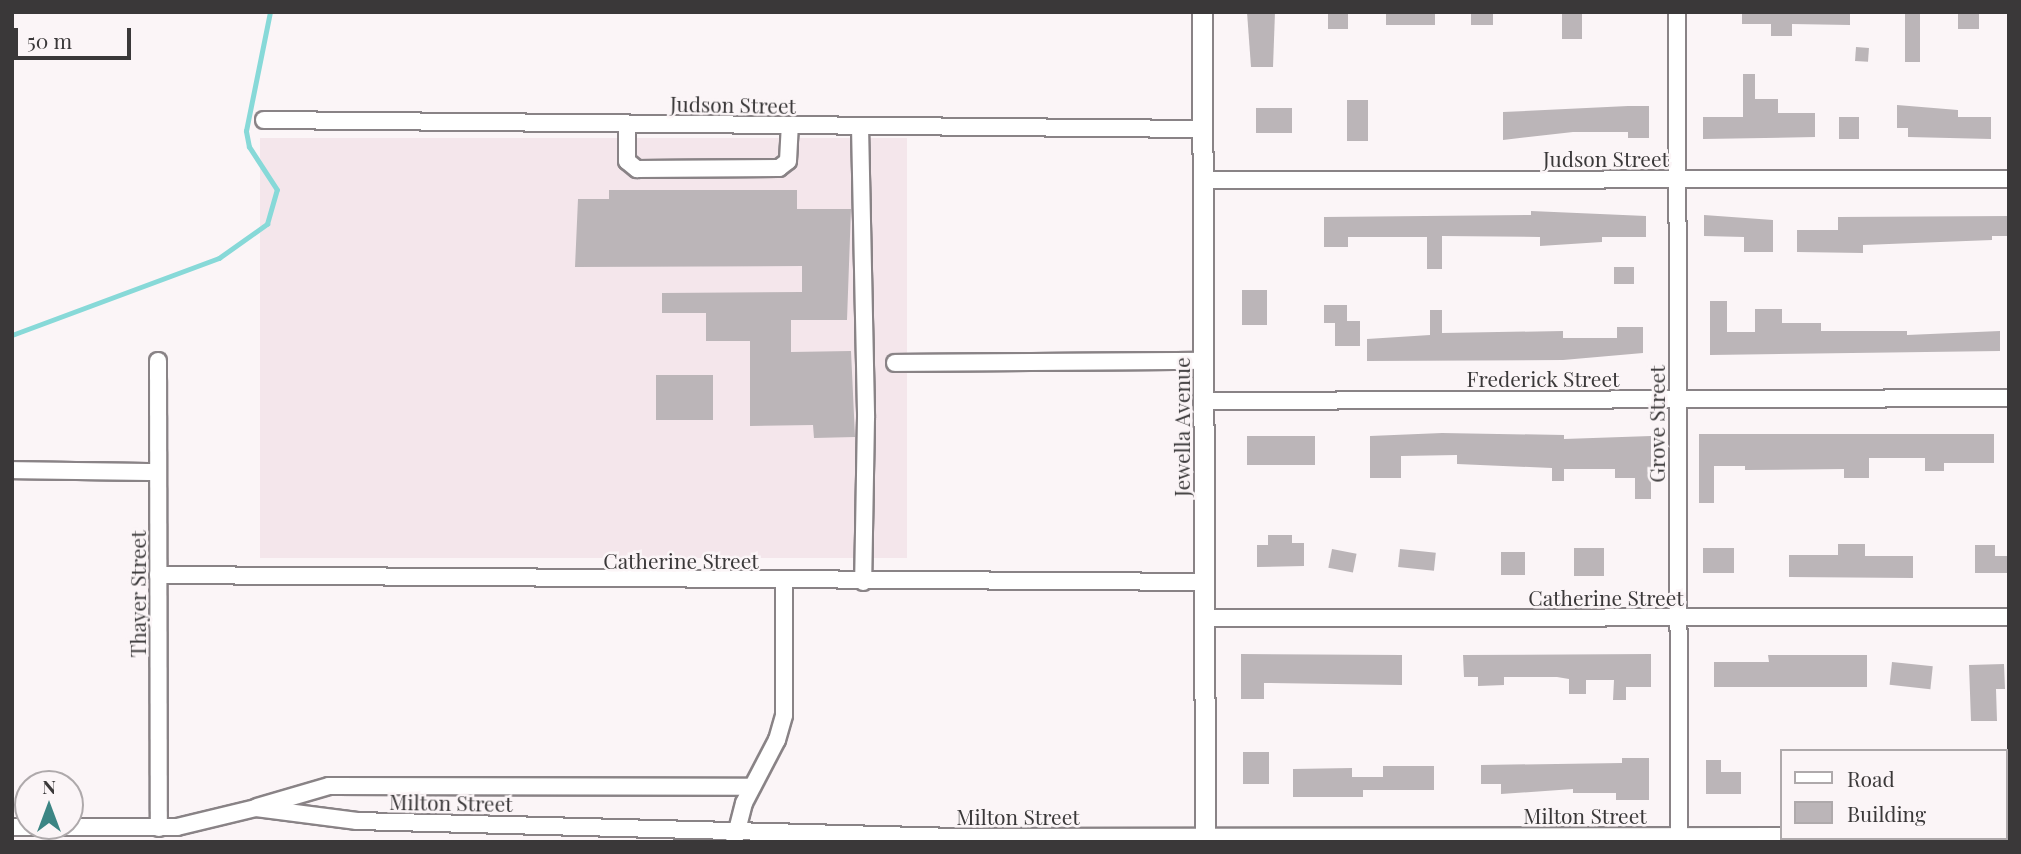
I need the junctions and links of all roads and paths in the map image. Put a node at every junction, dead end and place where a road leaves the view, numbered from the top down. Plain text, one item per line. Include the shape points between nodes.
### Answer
1 (1202, 12) edge
2 (1676, 12) edge
3 (264, 120) dead end
4 (627, 124) junction
5 (790, 125) junction
6 (860, 126) junction
7 (1202, 129) junction
8 (1676, 179) junction
9 (2009, 179) edge
10 (1203, 180) junction
11 (158, 361) dead end
12 (1203, 361) junction
13 (895, 363) dead end
14 (2009, 398) edge
15 (1678, 399) junction
16 (1203, 401) junction
17 (12, 470) edge
18 (158, 472) junction
19 (158, 575) junction
20 (785, 582) junction
21 (863, 582) junction
22 (1204, 582) junction
23 (1677, 617) junction
24 (2009, 617) edge
25 (1204, 618) junction
26 (752, 787) junction
27 (256, 808) junction
28 (12, 827) edge
29 (159, 828) junction
30 (735, 836) edge
31 (1679, 836) junction
32 (1780, 836) edge
33 (1205, 839) edge

1 - 7 main road, Jewella Avenue
2 - 8 street, Grove Street
3 - 4 street, Judson Street
4 - 5 street, Judson Street
4 - 5 street via 627,161 637,169 779,168 788,161
5 - 6 street, Judson Street
6 - 7 street, Judson Street
6 - 21 street via 866,418
7 - 10 main road, Jewella Avenue
8 - 9 street, Judson Street
8 - 10 street, Judson Street
8 - 15 street, Grove Street
10 - 12 main road, Jewella Avenue
11 - 18 street, Thayer Street
12 - 13 street
12 - 16 main road, Jewella Avenue
14 - 15 street, Frederick Street
15 - 16 street, Frederick Street
15 - 23 street, Grove Street
16 - 22 main road, Jewella Avenue
17 - 18 street
18 - 19 street, Thayer Street
19 - 20 street, Catherine Street
19 - 29 street, Thayer Street
20 - 21 street, Catherine Street
20 - 26 street via 784,715 777,740
21 - 22 street, Catherine Street
22 - 25 main road, Jewella Avenue
23 - 24 street, Catherine Street
23 - 25 street, Catherine Street
23 - 31 street, Grove Street
25 - 33 main road, Jewella Avenue
26 - 27 street, Milton Street via 329,786
26 - 30 street
27 - 29 street, Milton Street
27 - 30 street, Milton Street via 357,821
28 - 29 street, Milton Street
30 - 33 street, Milton Street
31 - 32 street, Milton Street
31 - 33 street, Milton Street

